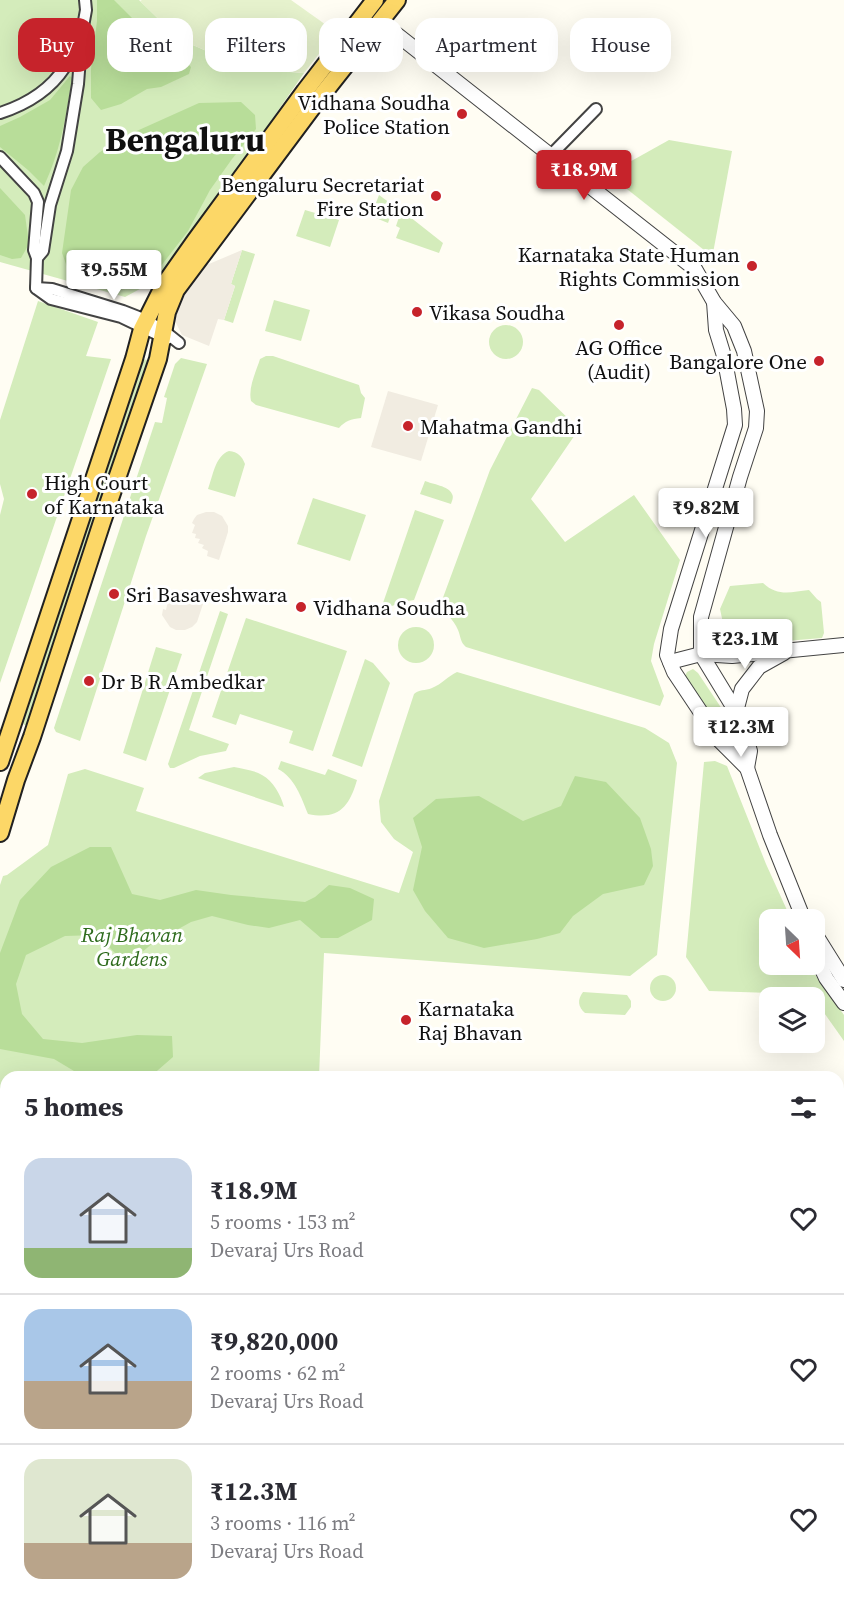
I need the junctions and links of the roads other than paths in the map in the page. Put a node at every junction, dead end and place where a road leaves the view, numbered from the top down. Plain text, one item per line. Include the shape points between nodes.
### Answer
1 (85, 0) edge
2 (375, 0) edge
3 (398, 0) edge
4 (85, 18) edge
5 (384, 18) edge
6 (403, 39) edge
7 (61, 72) edge
8 (79, 72) edge
9 (341, 72) edge
10 (596, 109) dead end
11 (0, 113) edge
12 (551, 155) junction
13 (0, 157) edge
14 (37, 258) junction
15 (714, 302) junction
16 (144, 325) junction
17 (163, 335) junction
18 (844, 645) edge
19 (788, 650) junction
20 (701, 654) junction
21 (670, 662) junction
22 (736, 712) junction
23 (743, 729) junction
24 (720, 741) junction
25 (0, 762) edge
26 (747, 768) junction
27 (0, 833) edge
28 (800, 909) edge
29 (825, 950) edge
30 (825, 975) edge
31 (844, 980) edge
32 (844, 1003) edge

1 - 4 street
2 - 16 main road via 195,241 164,285
3 - 5 main road
6 - 12 street
7 - 11 street via 31,99
8 - 14 street via 67,151 50,205 43,251
9 - 17 main road via 176,290
10 - 12 street
12 - 15 street via 695,269
13 - 14 street via 38,202 34,250
14 - 16 street via 36,288 51,299
15 - 20 street via 730,320 744,351 756,428 701,617
15 - 21 street via 735,425 672,629 667,655
16 - 17 street
16 - 25 main road
17 - 27 main road
18 - 19 street
19 - 20 street via 732,656
19 - 22 street via 759,667 742,689
20 - 21 street
20 - 22 street
21 - 24 street
22 - 23 street
23 - 24 street via 733,744
23 - 26 street via 750,751
24 - 26 street
26 - 28 street
29 - 31 street
30 - 32 street

